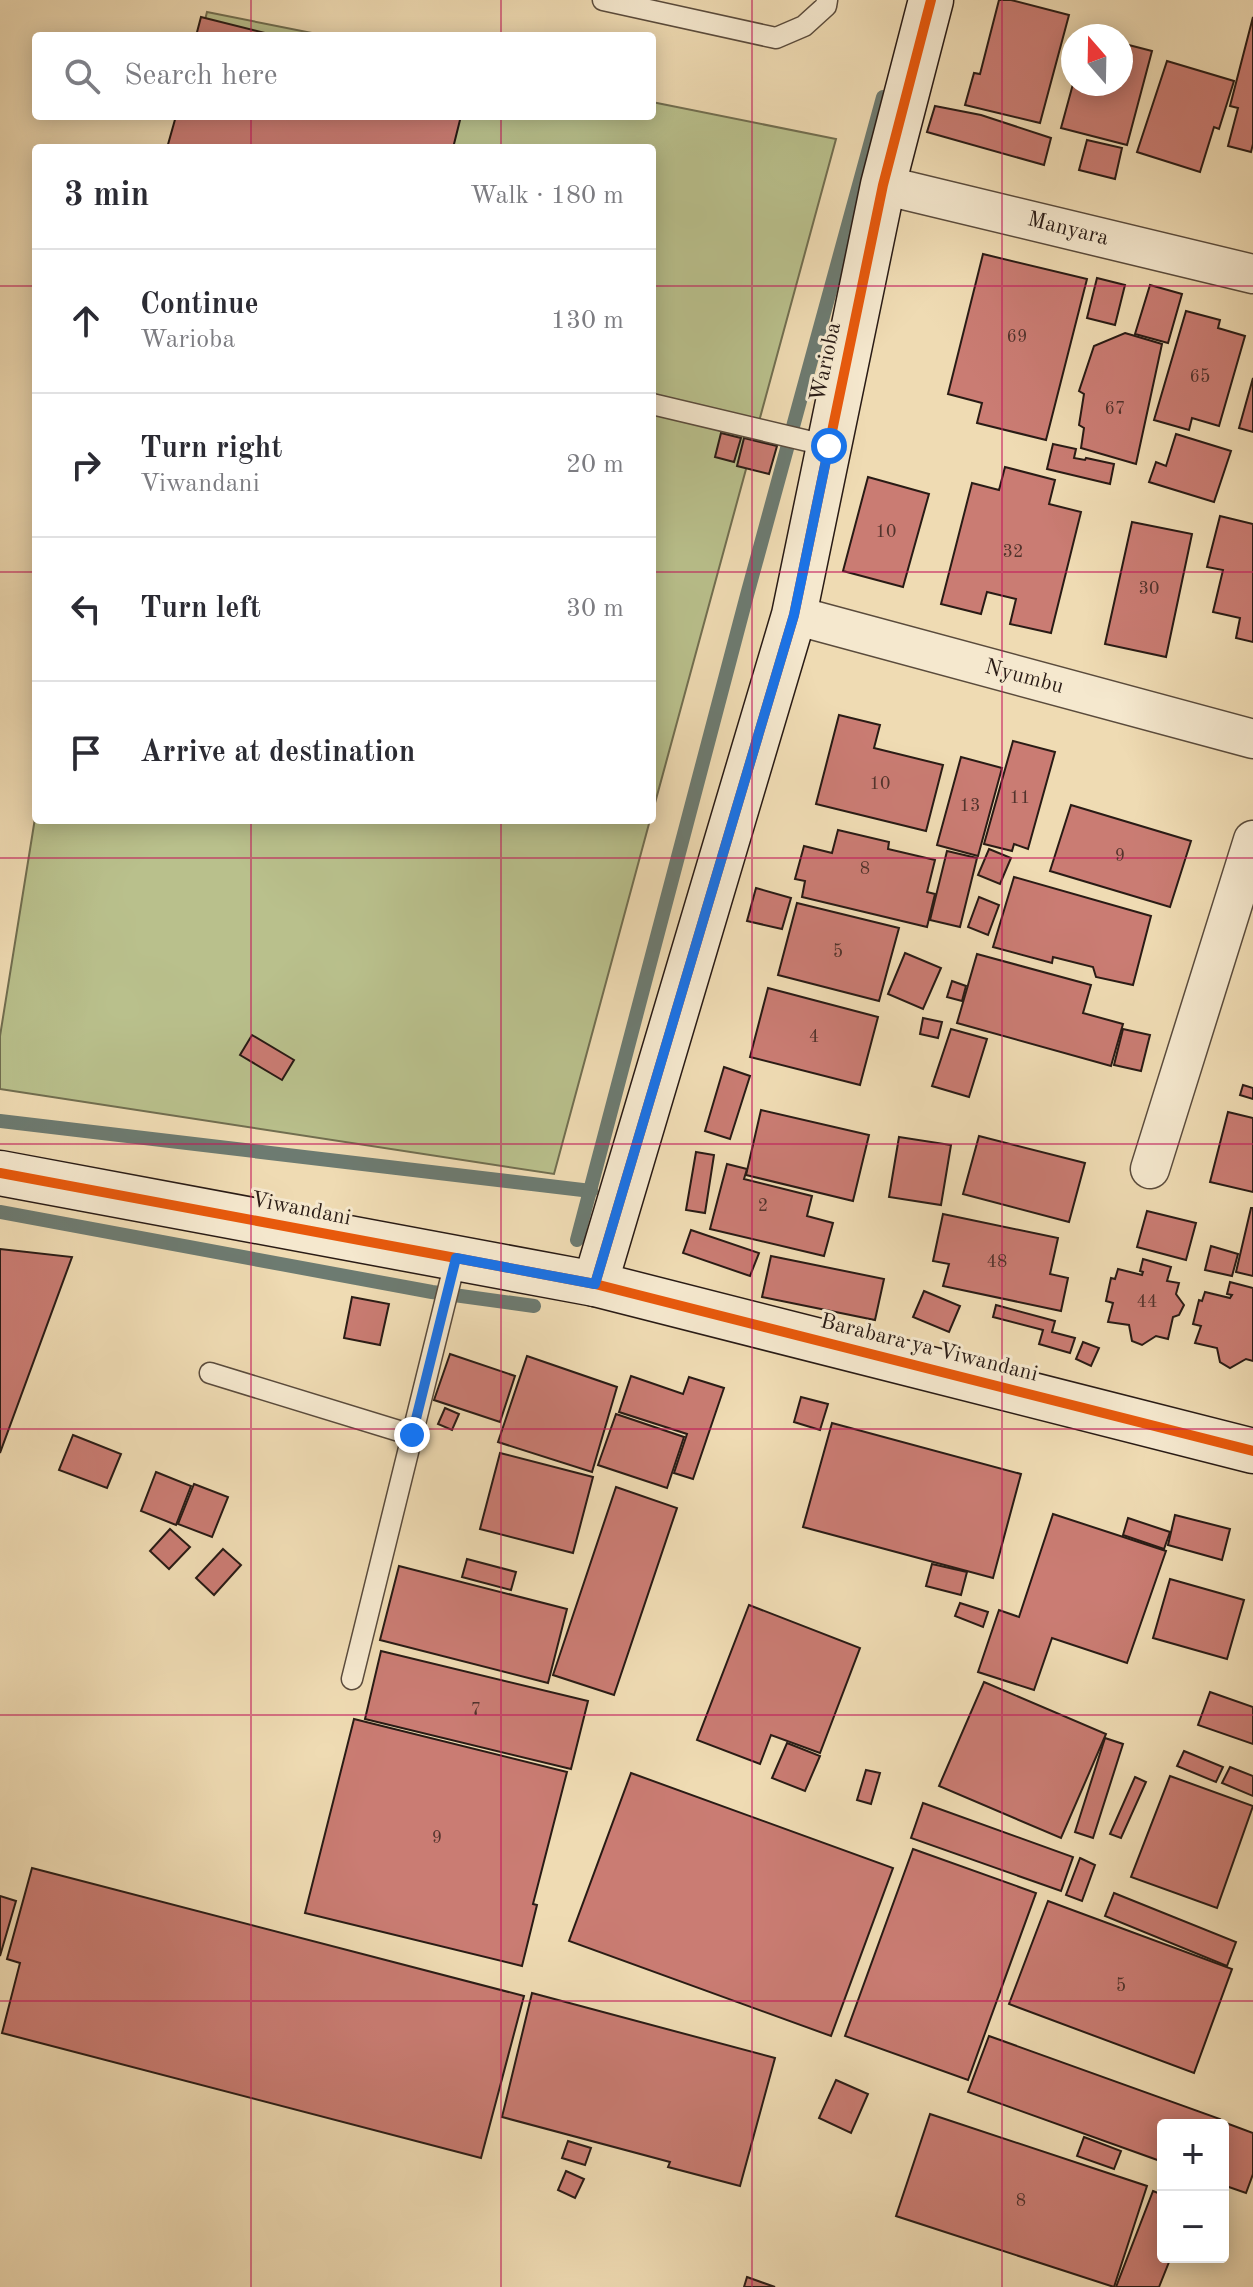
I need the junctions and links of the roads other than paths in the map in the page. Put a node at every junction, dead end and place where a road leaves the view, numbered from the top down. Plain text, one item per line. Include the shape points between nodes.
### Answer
1 (603, 0) edge
2 (827, 0) edge
3 (931, 0) edge
4 (883, 185) junction
5 (1253, 274) edge
6 (656, 405) edge
7 (829, 446) junction
8 (794, 615) junction
9 (1253, 739) edge
10 (1253, 840) edge
11 (1150, 1169) dead end
12 (0, 1173) edge
13 (456, 1258) junction
14 (595, 1284) junction
15 (210, 1373) dead end
16 (412, 1435) junction
17 (1253, 1451) edge
18 (352, 1679) dead end

1 - 2 lane via 776,38 804,26
3 - 4 street, Warioba
4 - 5 street, Manyara
4 - 7 street, Warioba
6 - 7 lane
7 - 8 street, Warioba
8 - 9 street, Nyumbu
8 - 14 street, Warioba
10 - 11 street
12 - 13 street, Viwandani
13 - 14 street, Viwandani
13 - 16 lane
14 - 17 street, Barabara ya Viwandani
15 - 16 lane
16 - 18 lane

